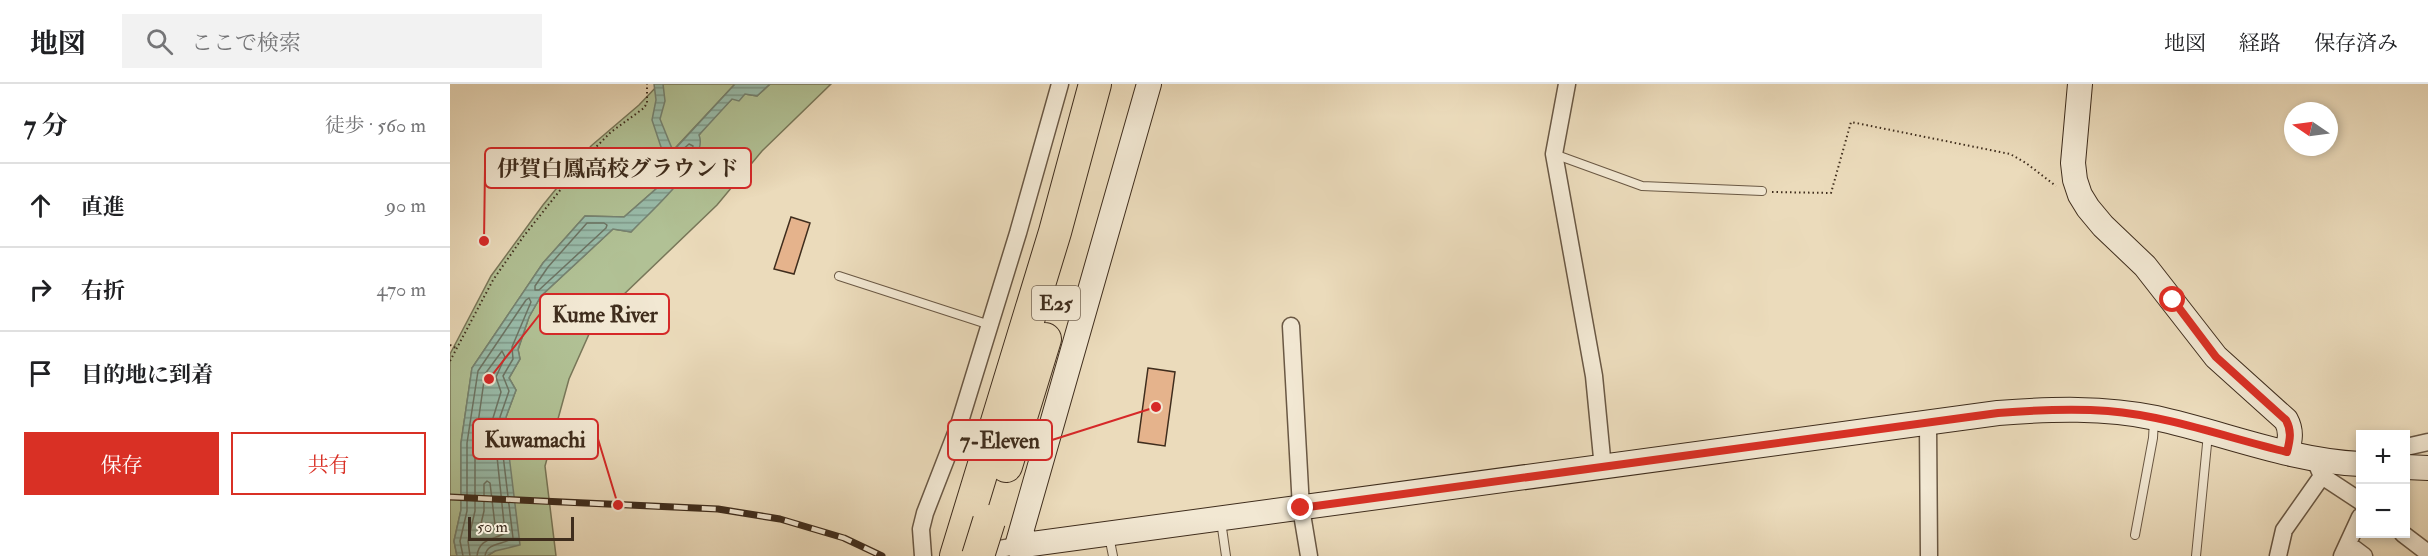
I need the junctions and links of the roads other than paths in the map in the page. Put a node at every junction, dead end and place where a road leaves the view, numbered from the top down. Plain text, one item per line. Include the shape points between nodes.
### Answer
1 (1060, 84) edge
2 (1095, 84) edge
3 (1117, 84) edge
4 (1149, 84) edge
5 (1567, 84) edge
6 (2080, 84) edge
7 (1554, 154) junction
8 (1762, 191) road end
9 (838, 276) dead end
10 (990, 325) junction
11 (1291, 326) dead end
12 (2154, 418) junction
13 (1928, 424) junction
14 (2208, 431) junction
15 (2428, 442) edge
16 (2410, 446) edge
17 (2287, 452) junction
18 (2356, 463) edge
19 (2410, 467) edge
20 (1603, 468) junction
21 (2318, 468) junction
22 (2428, 468) edge
23 (2356, 497) edge
24 (1301, 508) junction
25 (979, 519) junction
26 (1221, 519) junction
27 (2356, 527) edge
28 (2135, 535) dead end
29 (2408, 538) edge
30 (1111, 545) edge
31 (1017, 546) junction
32 (2345, 550) edge
33 (2428, 553) edge
34 (923, 556) edge
35 (956, 556) edge
36 (961, 556) edge
37 (978, 556) edge
38 (1226, 556) edge
39 (1309, 556) edge
40 (1929, 556) edge
41 (2196, 556) edge
42 (2278, 556) edge
43 (2364, 556) edge

1 - 10 street
2 - 25 highway, E25
3 - 25 highway, E25 via 1058,298
4 - 31 street
5 - 7 street
6 - 17 street via 2073,163 2080,195 2103,226 2145,266 2216,357 2286,420 2290,427
7 - 8 lane via 1642,186
7 - 20 street via 1594,376
9 - 10 lane
10 - 34 street via 958,428 925,513 921,530
11 - 24 street
12 - 13 street via 2058,409
12 - 14 street
12 - 28 lane
13 - 20 street
13 - 40 street
14 - 17 street
14 - 41 lane
15 - 16 street
17 - 21 street
18 - 21 street
19 - 22 street
20 - 24 street
21 - 23 street
21 - 42 street via 2284,530
24 - 26 street
24 - 39 street
25 - 35 highway, E25
25 - 37 highway, E25, bridge
26 - 30 street
26 - 38 lane
27 - 32 street
29 - 33 street
30 - 31 street
31 - 36 street
32 - 43 street

